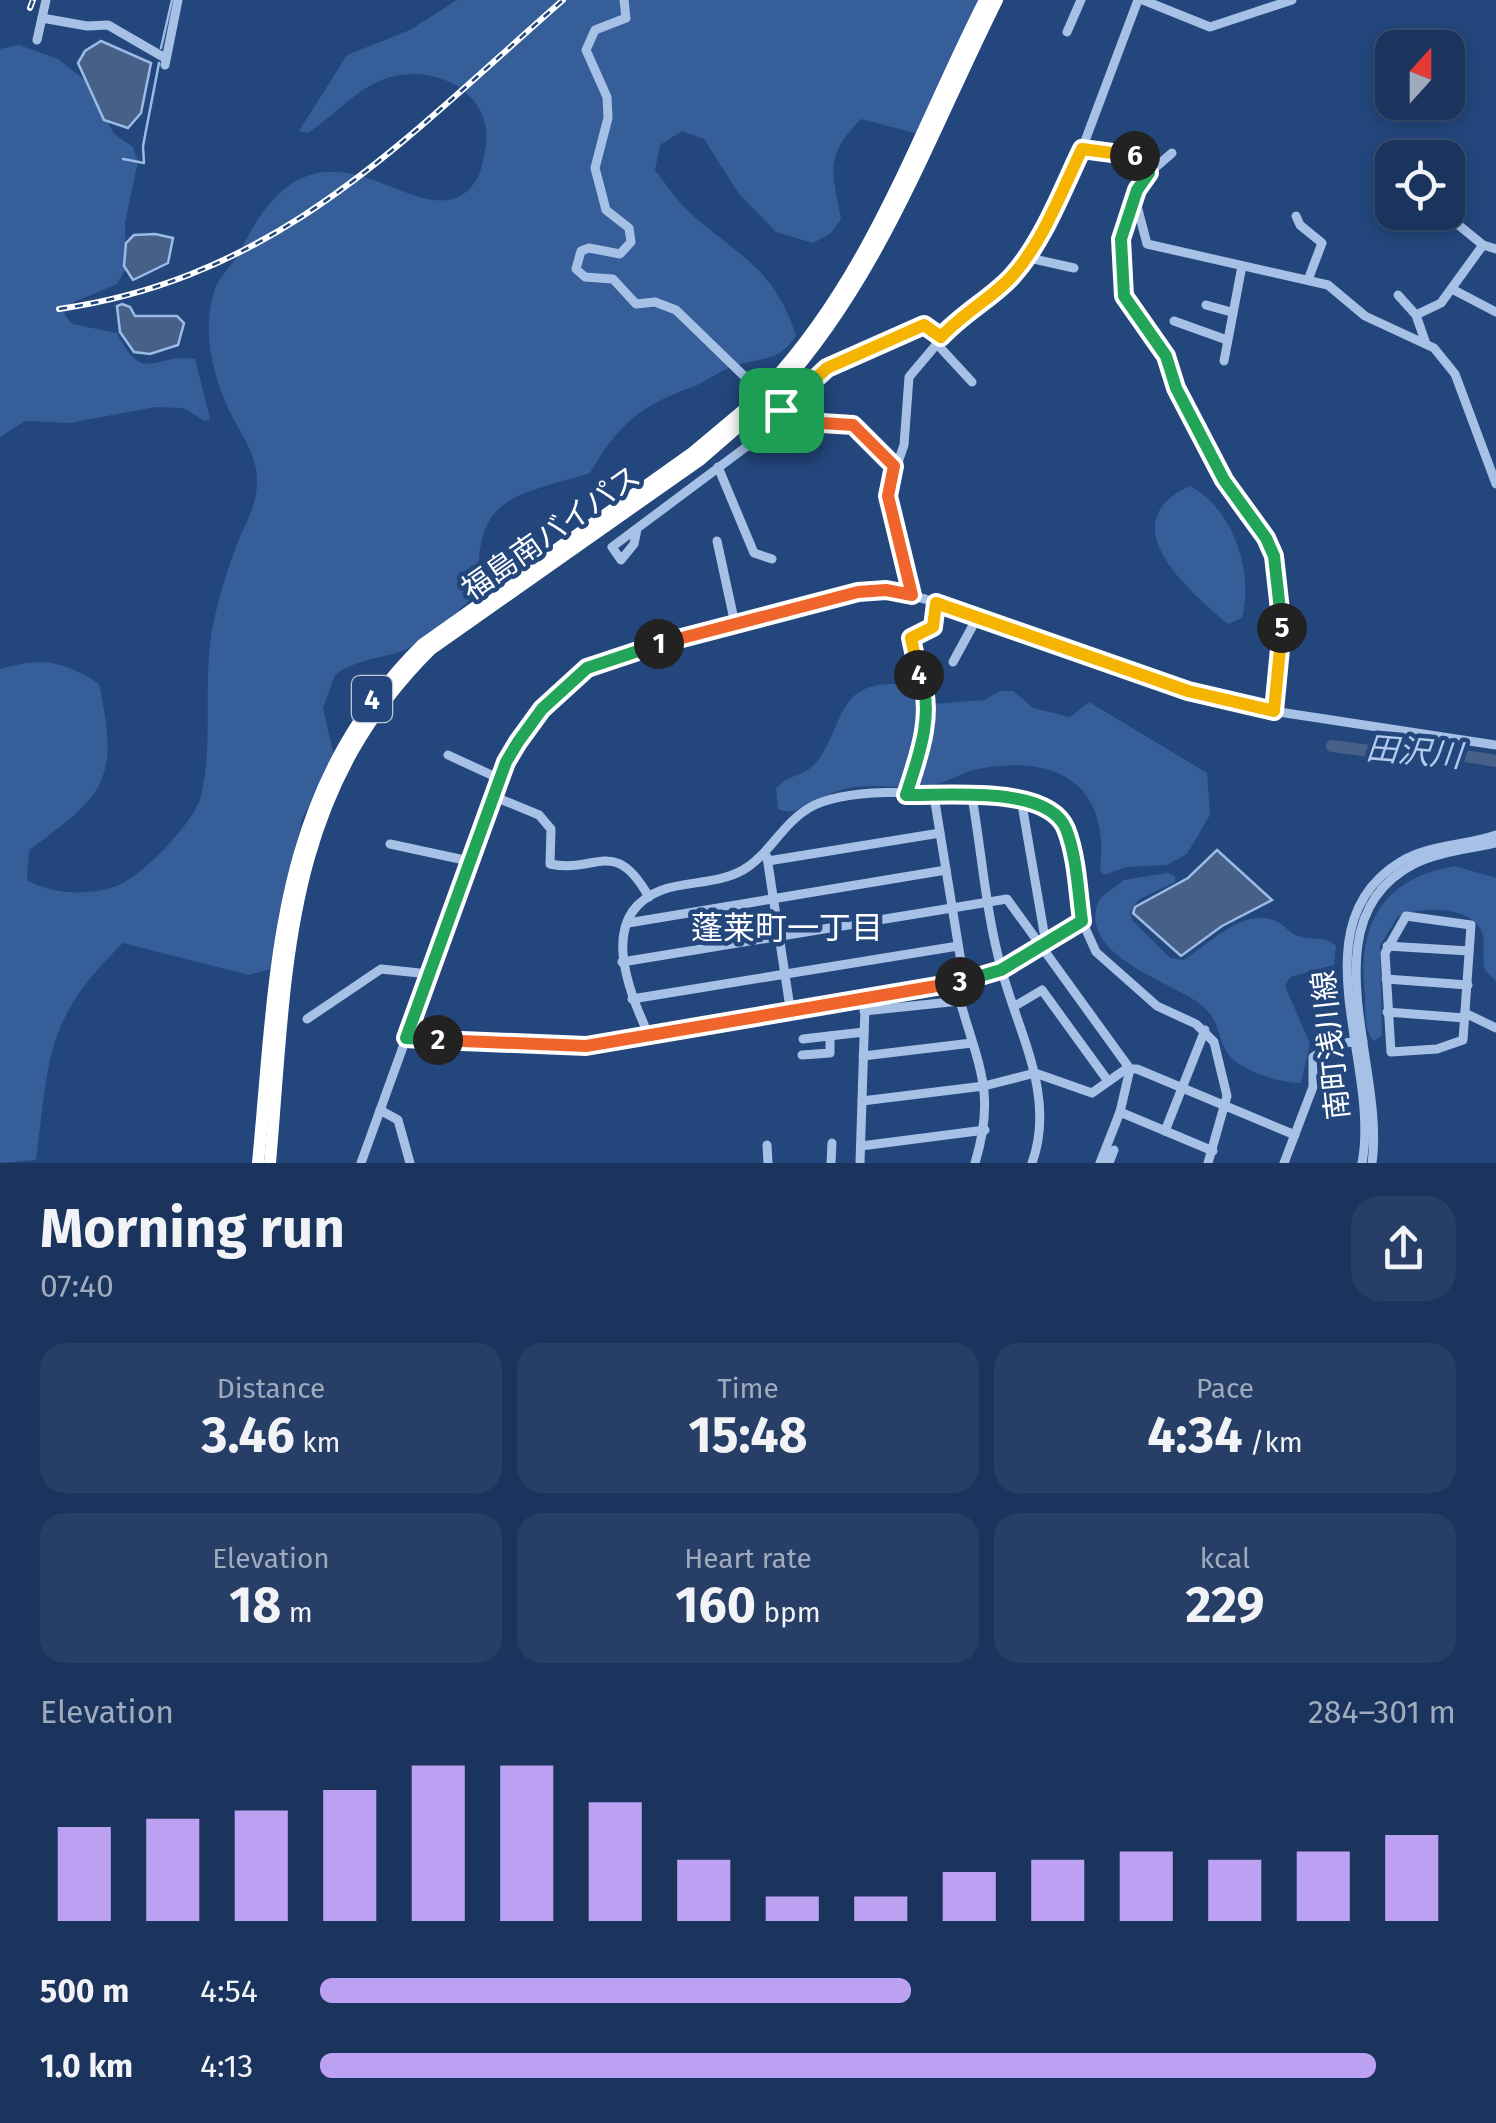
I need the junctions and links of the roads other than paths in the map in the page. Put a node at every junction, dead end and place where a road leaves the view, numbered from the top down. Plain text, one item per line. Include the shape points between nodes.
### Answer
1 (46, 0) edge
2 (178, 0) edge
3 (624, 0) edge
4 (984, 0) edge
5 (997, 0) edge
6 (1081, 0) edge
7 (1138, 0) edge
8 (1292, 0) edge
9 (42, 18) junction
10 (1067, 32) dead end
11 (38, 40) dead end
12 (1082, 149) junction
13 (1172, 153) dead end
14 (1149, 173) junction
15 (1135, 195) junction
16 (1296, 216) dead end
17 (1465, 230) edge
18 (1483, 245) junction
19 (1496, 248) edge
20 (1026, 257) junction
21 (1242, 266) junction
22 (1074, 268) dead end
23 (1308, 280) junction
24 (1452, 290) junction
25 (1398, 295) dead end
26 (1206, 304) dead end
27 (1231, 312) junction
28 (1496, 312) edge
29 (1416, 315) junction
30 (1174, 321) dead end
31 (938, 340) junction
32 (1227, 340) junction
33 (1425, 341) junction
34 (1224, 361) dead end
35 (972, 382) dead end
36 (772, 389) junction
37 (757, 405) junction
38 (781, 410) junction
39 (718, 466) junction
40 (894, 466) junction
41 (1496, 484) edge
42 (637, 529) dead end
43 (717, 540) dead end
44 (772, 559) dead end
45 (912, 595) junction
46 (936, 603) junction
47 (978, 616) junction
48 (735, 624) junction
49 (953, 662) dead end
50 (1274, 711) junction
51 (1496, 745) edge
52 (448, 755) dead end
53 (500, 779) junction
54 (906, 795) junction
55 (494, 796) junction
56 (934, 796) junction
57 (972, 797) junction
58 (1021, 799) junction
59 (940, 834) junction
60 (1496, 834) edge
61 (1496, 843) edge
62 (390, 844) dead end
63 (766, 850) junction
64 (470, 861) junction
65 (768, 861) junction
66 (946, 870) junction
67 (649, 897) junction
68 (774, 899) junction
69 (990, 902) junction
70 (952, 908) junction
71 (1082, 921) junction
72 (628, 923) junction
73 (779, 937) junction
74 (1044, 945) junction
75 (958, 946) junction
76 (1387, 946) junction
77 (1469, 951) junction
78 (622, 962) junction
79 (1001, 970) junction
80 (428, 974) junction
81 (785, 974) junction
82 (1386, 979) junction
83 (964, 980) junction
84 (1468, 985) junction
85 (632, 999) junction
86 (865, 1006) junction
87 (1015, 1006) junction
88 (1387, 1012) junction
89 (791, 1014) junction
90 (1465, 1016) junction
91 (307, 1019) dead end
92 (1496, 1028) edge
93 (1205, 1030) junction
94 (864, 1032) junction
95 (648, 1036) junction
96 (830, 1036) junction
97 (406, 1038) junction
98 (803, 1039) dead end
99 (1362, 1041) junction
100 (972, 1044) junction
101 (802, 1054) dead end
102 (863, 1056) junction
103 (1130, 1069) junction
104 (1035, 1073) junction
105 (1108, 1081) junction
106 (984, 1086) junction
107 (1182, 1086) junction
108 (862, 1101) junction
109 (1226, 1108) junction
110 (380, 1110) junction
111 (1120, 1112) junction
112 (985, 1130) junction
113 (1164, 1130) junction
114 (1295, 1135) junction
115 (832, 1143) dead end
116 (767, 1145) dead end
117 (861, 1146) junction
118 (1114, 1150) dead end
119 (1213, 1151) junction
120 (258, 1163) edge
121 (270, 1163) edge
122 (361, 1163) edge
123 (410, 1163) edge
124 (768, 1163) edge
125 (831, 1163) edge
126 (860, 1163) edge
127 (975, 1163) edge
128 (1032, 1163) edge
129 (1100, 1163) edge
130 (1109, 1163) edge
131 (1208, 1163) edge
132 (1284, 1163) edge
133 (1362, 1163) edge
134 (1372, 1163) edge

1 - 9 street
2 - 9 street via 165,62 108,25
3 - 38 street via 626,18 594,30 586,50 608,97 596,168 606,210 628,228 630,242 620,254 581,251 576,269 585,277 613,279 636,304 664,304 686,316 737,374
4 - 36 highway, 福島南バイパス / 4 via 868,250
5 - 36 highway, 福島南バイパス / 4 via 870,266 826,334
6 - 10 street
7 - 8 street via 1210,27
7 - 12 street
9 - 11 street
12 - 14 street via 1132,154
12 - 20 street
13 - 14 street
14 - 15 street
15 - 21 street via 1147,244
15 - 50 street via 1121,239 1124,296 1166,356 1196,430 1274,556 1283,639
16 - 23 street via 1322,242
17 - 18 street
18 - 19 street
18 - 24 street
20 - 22 street
20 - 31 street
21 - 23 street
21 - 27 street
23 - 33 street via 1335,289 1386,328
24 - 28 street
24 - 29 street
25 - 29 street
26 - 27 street
27 - 32 street
29 - 33 street
30 - 32 street
31 - 35 street
31 - 38 street via 924,325 827,368
31 - 40 street via 910,377 904,444
32 - 34 street
33 - 41 street via 1455,374
36 - 37 highway, 福島南バイパス / 4, bridge
37 - 120 highway, 福島南バイパス / 4 via 443,628 394,673 345,738 309,814 292,873
37 - 121 highway, 福島南バイパス / 4 via 701,459 431,649 355,742 319,817 302,877
38 - 39 street
38 - 40 street via 806,422 853,425
39 - 42 street
39 - 44 street via 754,553
40 - 45 street via 888,496
43 - 48 street
45 - 46 street
45 - 48 street via 858,592
46 - 47 street
46 - 54 street via 933,627 911,638 928,697
47 - 49 street
47 - 50 street via 1188,691
48 - 53 street via 587,668 531,722
50 - 51 street
52 - 53 street
53 - 55 street
54 - 56 street
54 - 63 street via 852,793 826,800 790,822
55 - 64 street
55 - 67 street via 552,828 550,864 606,860 632,870
56 - 57 street
56 - 59 street
57 - 58 street
57 - 69 street
58 - 71 street via 1047,807 1067,830
58 - 74 street
59 - 65 street
59 - 66 street
60 - 99 street, 南町浅川線 via 1419,853 1367,891 1350,925 1345,962
61 - 99 street, 南町浅川線 via 1418,862 1376,895 1355,946
62 - 64 street
63 - 65 street
63 - 67 street via 729,876
64 - 80 street
65 - 68 street
66 - 68 street
66 - 70 street
67 - 72 street
68 - 72 street
68 - 73 street
69 - 70 street
69 - 74 street via 1007,899
69 - 79 street
70 - 73 street
70 - 75 street
71 - 74 street
71 - 93 street via 1096,952 1136,989
72 - 78 street
73 - 78 street
73 - 81 street
74 - 79 street
74 - 103 street
75 - 81 street
75 - 83 street
76 - 77 street
76 - 77 street via 1406,916 1468,921
76 - 82 street
77 - 84 street
78 - 85 street
79 - 83 street
79 - 87 street
80 - 91 street via 381,968
80 - 97 street
81 - 85 street
81 - 89 street
82 - 84 street
82 - 88 street
83 - 86 street
84 - 90 street
85 - 95 street
86 - 89 street
86 - 94 street
86 - 100 street via 960,1001
87 - 104 street
87 - 105 street via 1042,990
88 - 90 street
88 - 90 street via 1391,1052 1462,1040
89 - 95 street
90 - 92 street
93 - 107 street
93 - 109 street via 1224,1067
94 - 96 street
94 - 102 street
95 - 97 street via 558,1046
96 - 98 street
96 - 101 street via 830,1053
97 - 110 street
99 - 114 street via 1333,1044 1313,1057 1313,1087
99 - 133 street, 南町浅川線
99 - 134 street, 南町浅川線 via 1376,1128
100 - 102 street
100 - 106 street
102 - 108 street
103 - 105 street
103 - 107 street
103 - 111 street
104 - 105 street via 1092,1093
104 - 106 street
104 - 128 street via 1040,1132
106 - 108 street
106 - 112 street
107 - 109 street
107 - 113 street
108 - 117 street
109 - 114 street
109 - 119 street
110 - 122 street
110 - 123 street via 398,1120
111 - 113 street
111 - 129 street
112 - 117 street
112 - 127 street
113 - 119 street
114 - 132 street
115 - 125 street
116 - 124 street
117 - 126 street
118 - 130 street
119 - 131 street

